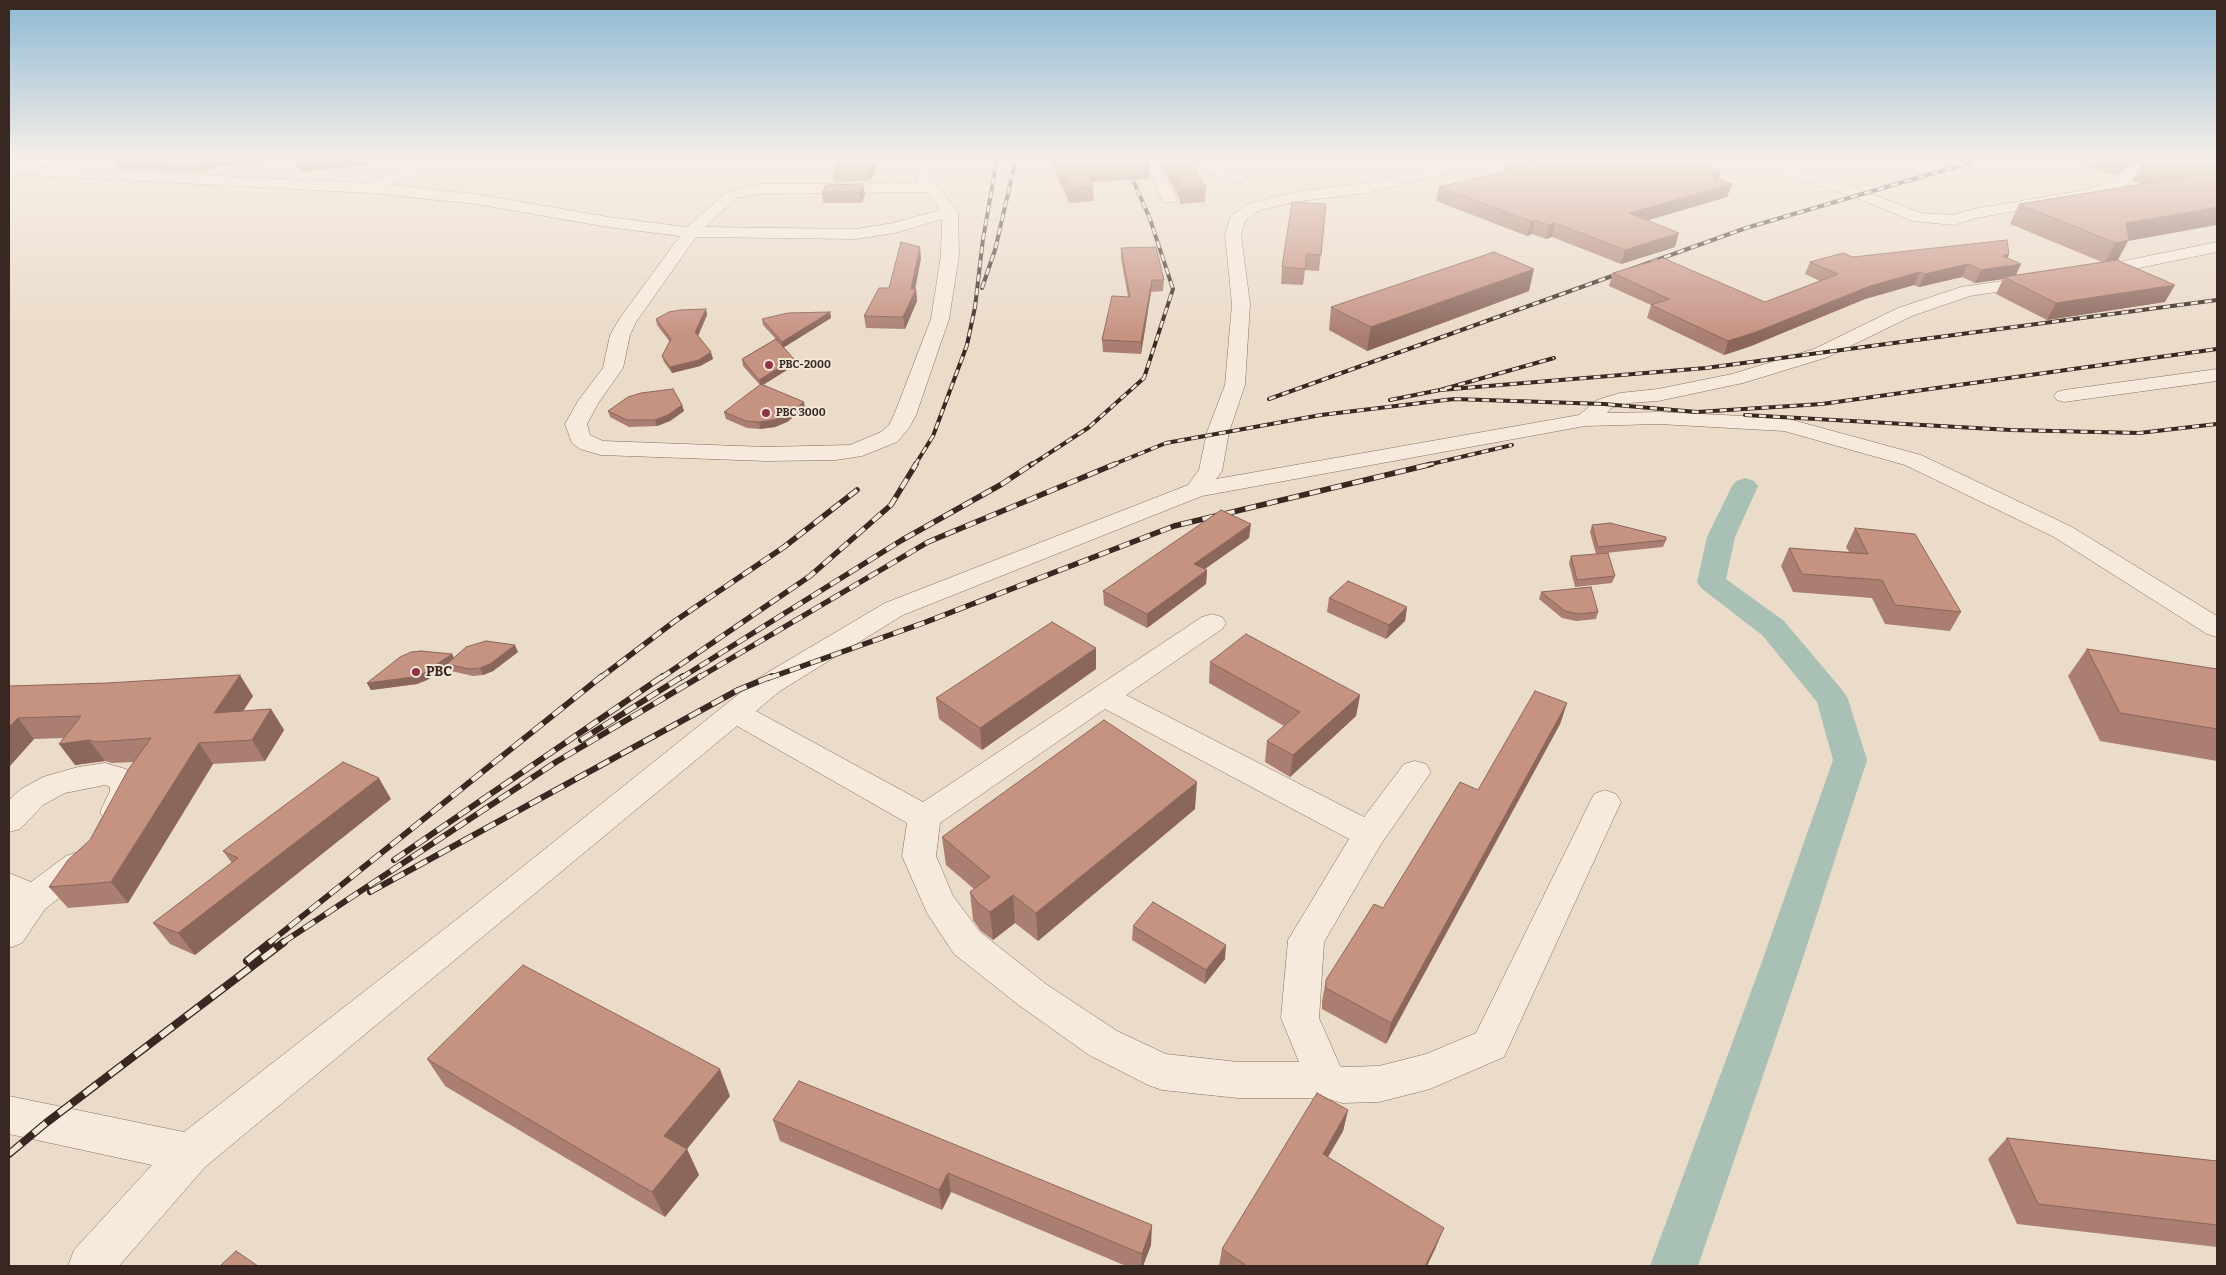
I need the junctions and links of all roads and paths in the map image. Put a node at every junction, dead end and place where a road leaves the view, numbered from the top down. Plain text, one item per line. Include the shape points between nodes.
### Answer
1 (588, 218) edge
2 (705, 218) edge
3 (928, 218) edge
4 (950, 218) edge
5 (1238, 218) edge
6 (1928, 218) edge
7 (1959, 218) edge
8 (691, 232) junction
9 (2217, 247) edge
10 (2079, 274) edge
11 (2051, 279) edge
12 (2217, 376) edge
13 (2064, 396) dead end
14 (1586, 420) junction
15 (1196, 490) junction
16 (1212, 623) dead end
17 (2217, 628) edge
18 (1104, 696) junction
19 (735, 712) junction
20 (1415, 772) dead end
21 (1605, 802) dead end
22 (924, 817) junction
23 (9, 820) edge
24 (1369, 835) junction
25 (21, 893) edge
26 (9, 933) edge
27 (1326, 1080) junction
28 (9, 1115) edge
29 (190, 1153) junction
30 (90, 1266) edge

1 - 8 street
2 - 8 street
3 - 8 street via 856,234
4 - 8 street via 950,255 940,319 905,415 888,437 854,451 836,453 622,449 588,444 580,438 576,424 613,368 620,335 627,322
5 - 15 street via 1234,234 1241,304 1235,385 1218,432 1210,471
6 - 7 street
9 - 10 street
11 - 14 street via 1967,291 1905,312 1820,353 1736,379 1658,395 1627,397 1604,404
12 - 13 street
14 - 15 street
14 - 17 street via 1659,418 1785,425 1913,460 2062,532
15 - 19 street via 894,609 770,684
16 - 18 street
18 - 22 street
18 - 24 street
19 - 22 street
19 - 29 street
20 - 24 street
21 - 27 street via 1490,1045 1430,1071 1379,1084 1342,1085
22 - 27 street via 919,856 939,903 967,943 1033,995 1103,1043 1162,1072 1238,1080
23 - 25 street via 32,797 54,785 105,774 125,780 126,791 94,851 67,875
24 - 27 street via 1306,940 1300,1018
25 - 26 street
28 - 29 street
29 - 30 street

